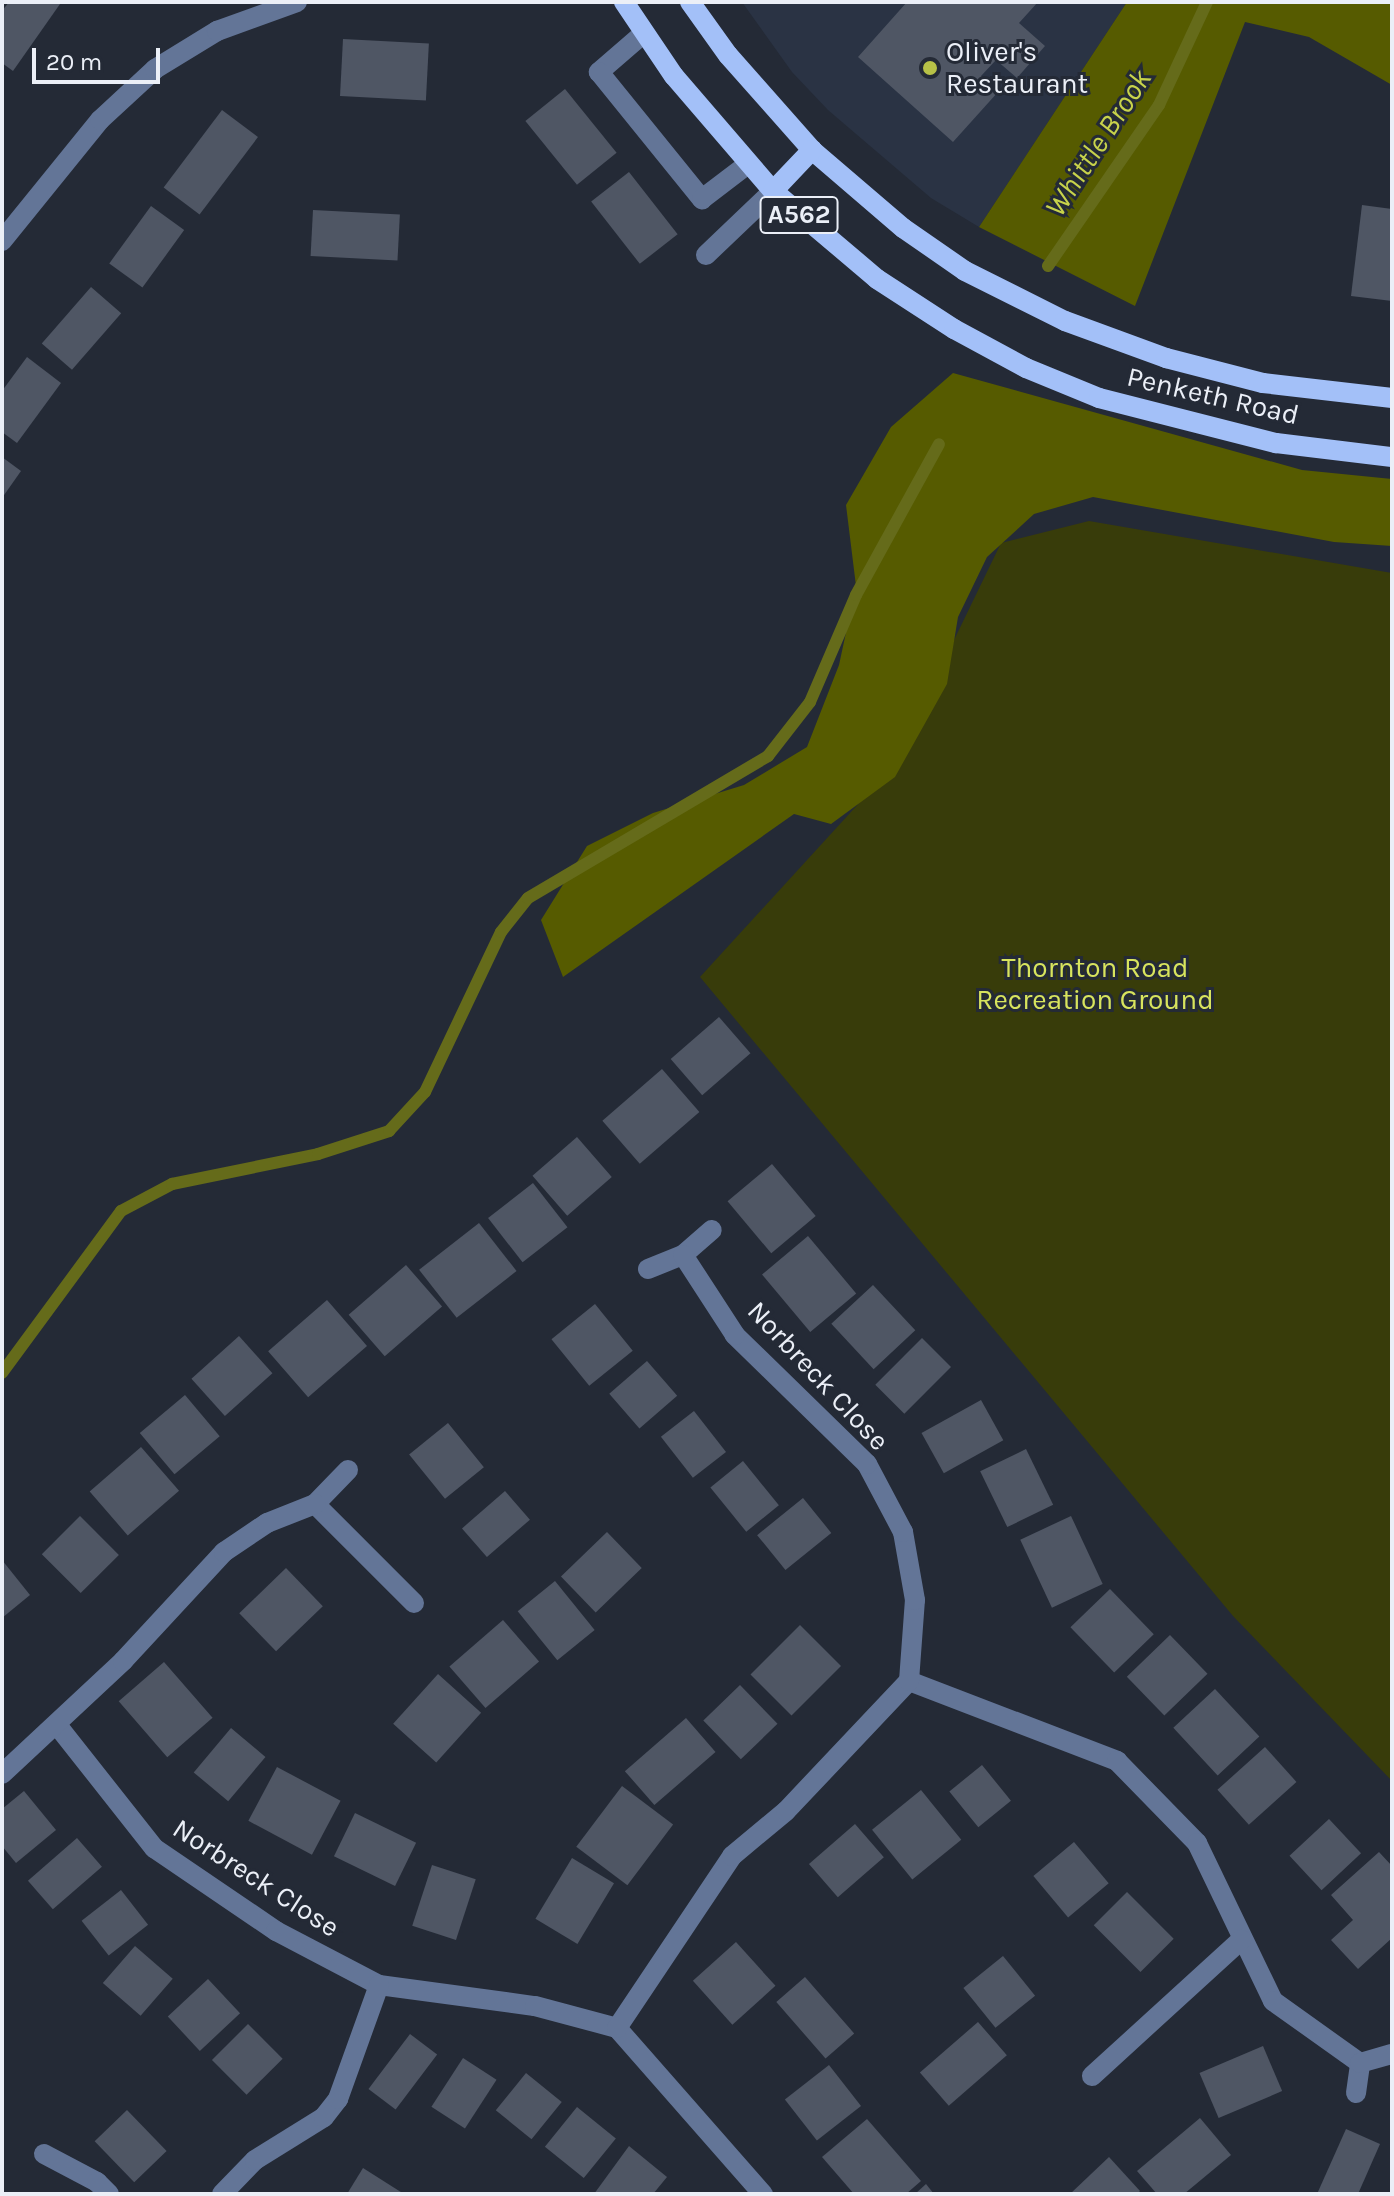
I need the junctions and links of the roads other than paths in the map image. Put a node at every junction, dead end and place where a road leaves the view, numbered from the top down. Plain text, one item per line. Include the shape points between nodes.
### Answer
1 (297, 2) edge
2 (624, 2) edge
3 (690, 2) edge
4 (644, 33) junction
5 (812, 150) junction
6 (748, 164) junction
7 (773, 191) junction
8 (2, 241) edge
9 (706, 255) dead end
10 (1392, 398) edge
11 (1392, 457) edge
12 (712, 1230) dead end
13 (683, 1255) junction
14 (648, 1269) dead end
15 (348, 1470) dead end
16 (315, 1504) junction
17 (414, 1603) dead end
18 (909, 1681) junction
19 (57, 1725) junction
20 (2, 1774) edge
21 (1241, 1940) junction
22 (379, 1985) junction
23 (617, 2028) junction
24 (1392, 2054) edge
25 (1360, 2063) junction
26 (1092, 2076) dead end
27 (1356, 2093) dead end
28 (44, 2154) dead end
29 (109, 2194) edge
30 (222, 2194) edge
31 (763, 2194) edge

1 - 8 street via 217,31 155,69 100,120
2 - 4 main road, A562
3 - 5 main road, A562 via 728,55
4 - 6 main road, A562
4 - 6 street via 599,72 702,199
5 - 7 main road
5 - 10 main road, Penketh Road / A562 via 891,218 965,271 1065,321 1166,358 1263,383
6 - 7 main road, A562
7 - 9 street
7 - 11 main road, Penketh Road / A562 via 877,279 1026,368 1099,398 1276,443
12 - 13 street
13 - 14 street
13 - 18 street, Norbreck Close via 735,1335 867,1464 889,1505 903,1532 915,1600
15 - 16 street
16 - 17 street
16 - 19 street via 267,1523 224,1552
18 - 21 street via 1117,1761 1197,1843
18 - 23 street via 786,1811 732,1856
19 - 20 street
19 - 22 street, Norbreck Close via 154,1848 276,1931
21 - 25 street via 1273,2001
21 - 26 street
22 - 23 street, Norbreck Close via 535,2006
22 - 30 street via 338,2099 324,2117 255,2160
23 - 31 street
24 - 25 street
25 - 27 street
28 - 29 street

